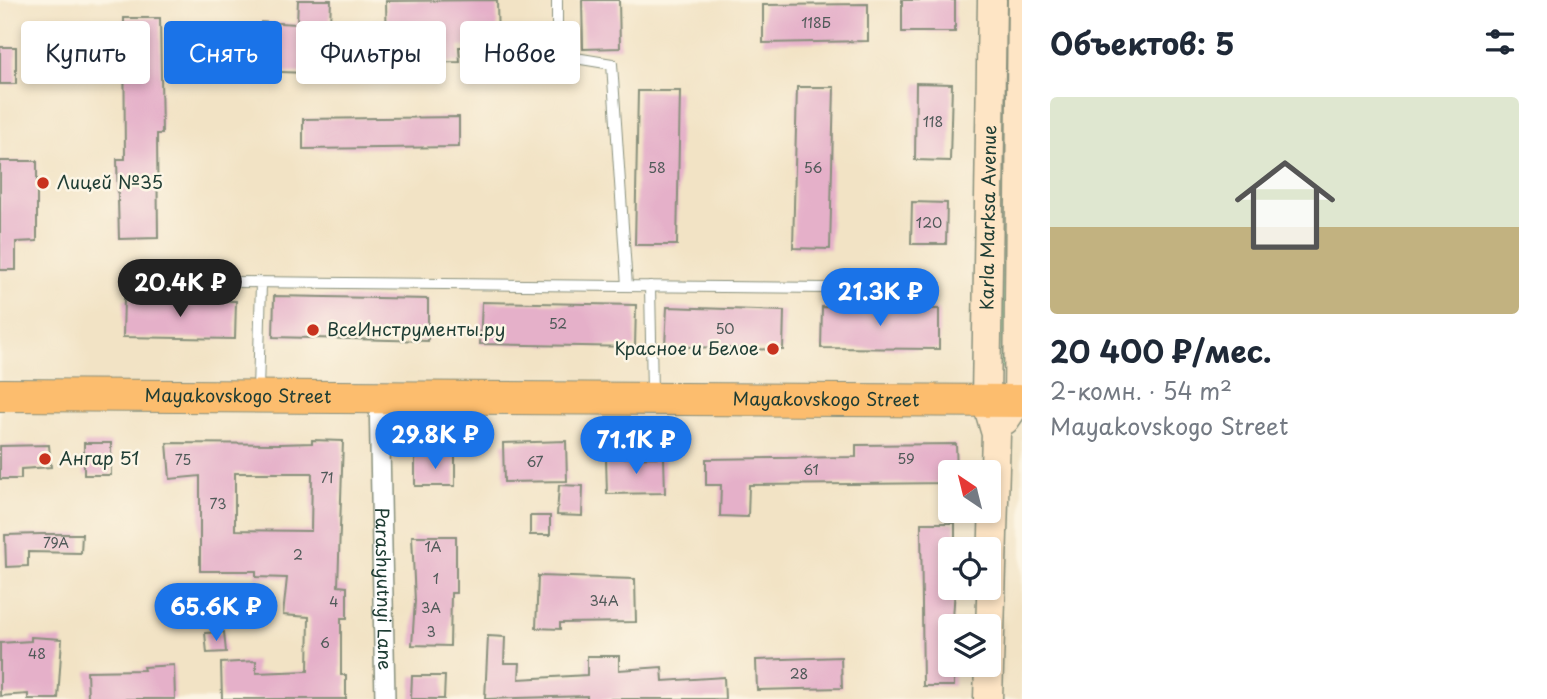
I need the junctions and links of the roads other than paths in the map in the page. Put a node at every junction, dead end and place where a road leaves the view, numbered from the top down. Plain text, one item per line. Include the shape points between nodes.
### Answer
1 (557, 0) edge
2 (992, 0) edge
3 (1022, 0) edge
4 (1021, 96) edge
5 (145, 281) dead end
6 (261, 283) junction
7 (627, 286) junction
8 (650, 286) junction
9 (927, 289) dead end
10 (0, 395) edge
11 (258, 395) junction
12 (379, 396) junction
13 (652, 398) junction
14 (986, 401) junction
15 (1020, 401) edge
16 (996, 434) junction
17 (385, 699) edge
18 (988, 699) edge

1 - 7 lane via 557,55 612,64
2 - 14 main road, Karla Marksa Avenue
3 - 4 main road, Karla Marksa Avenue
4 - 15 main road, Karla Marksa Avenue
5 - 6 lane
6 - 7 lane
6 - 11 lane
7 - 8 lane
8 - 9 lane
8 - 13 lane
10 - 11 main road, Mayakovskogo Street
11 - 12 main road, Mayakovskogo Street
12 - 13 main road, Mayakovskogo Street
12 - 17 street, Parashyutnyi Lane
13 - 14 main road, Mayakovskogo Street
14 - 15 main road, Mayakovskogo Street
14 - 16 main road, Karla Marksa Avenue
15 - 16 main road
16 - 18 main road, Karla Marksa Avenue

